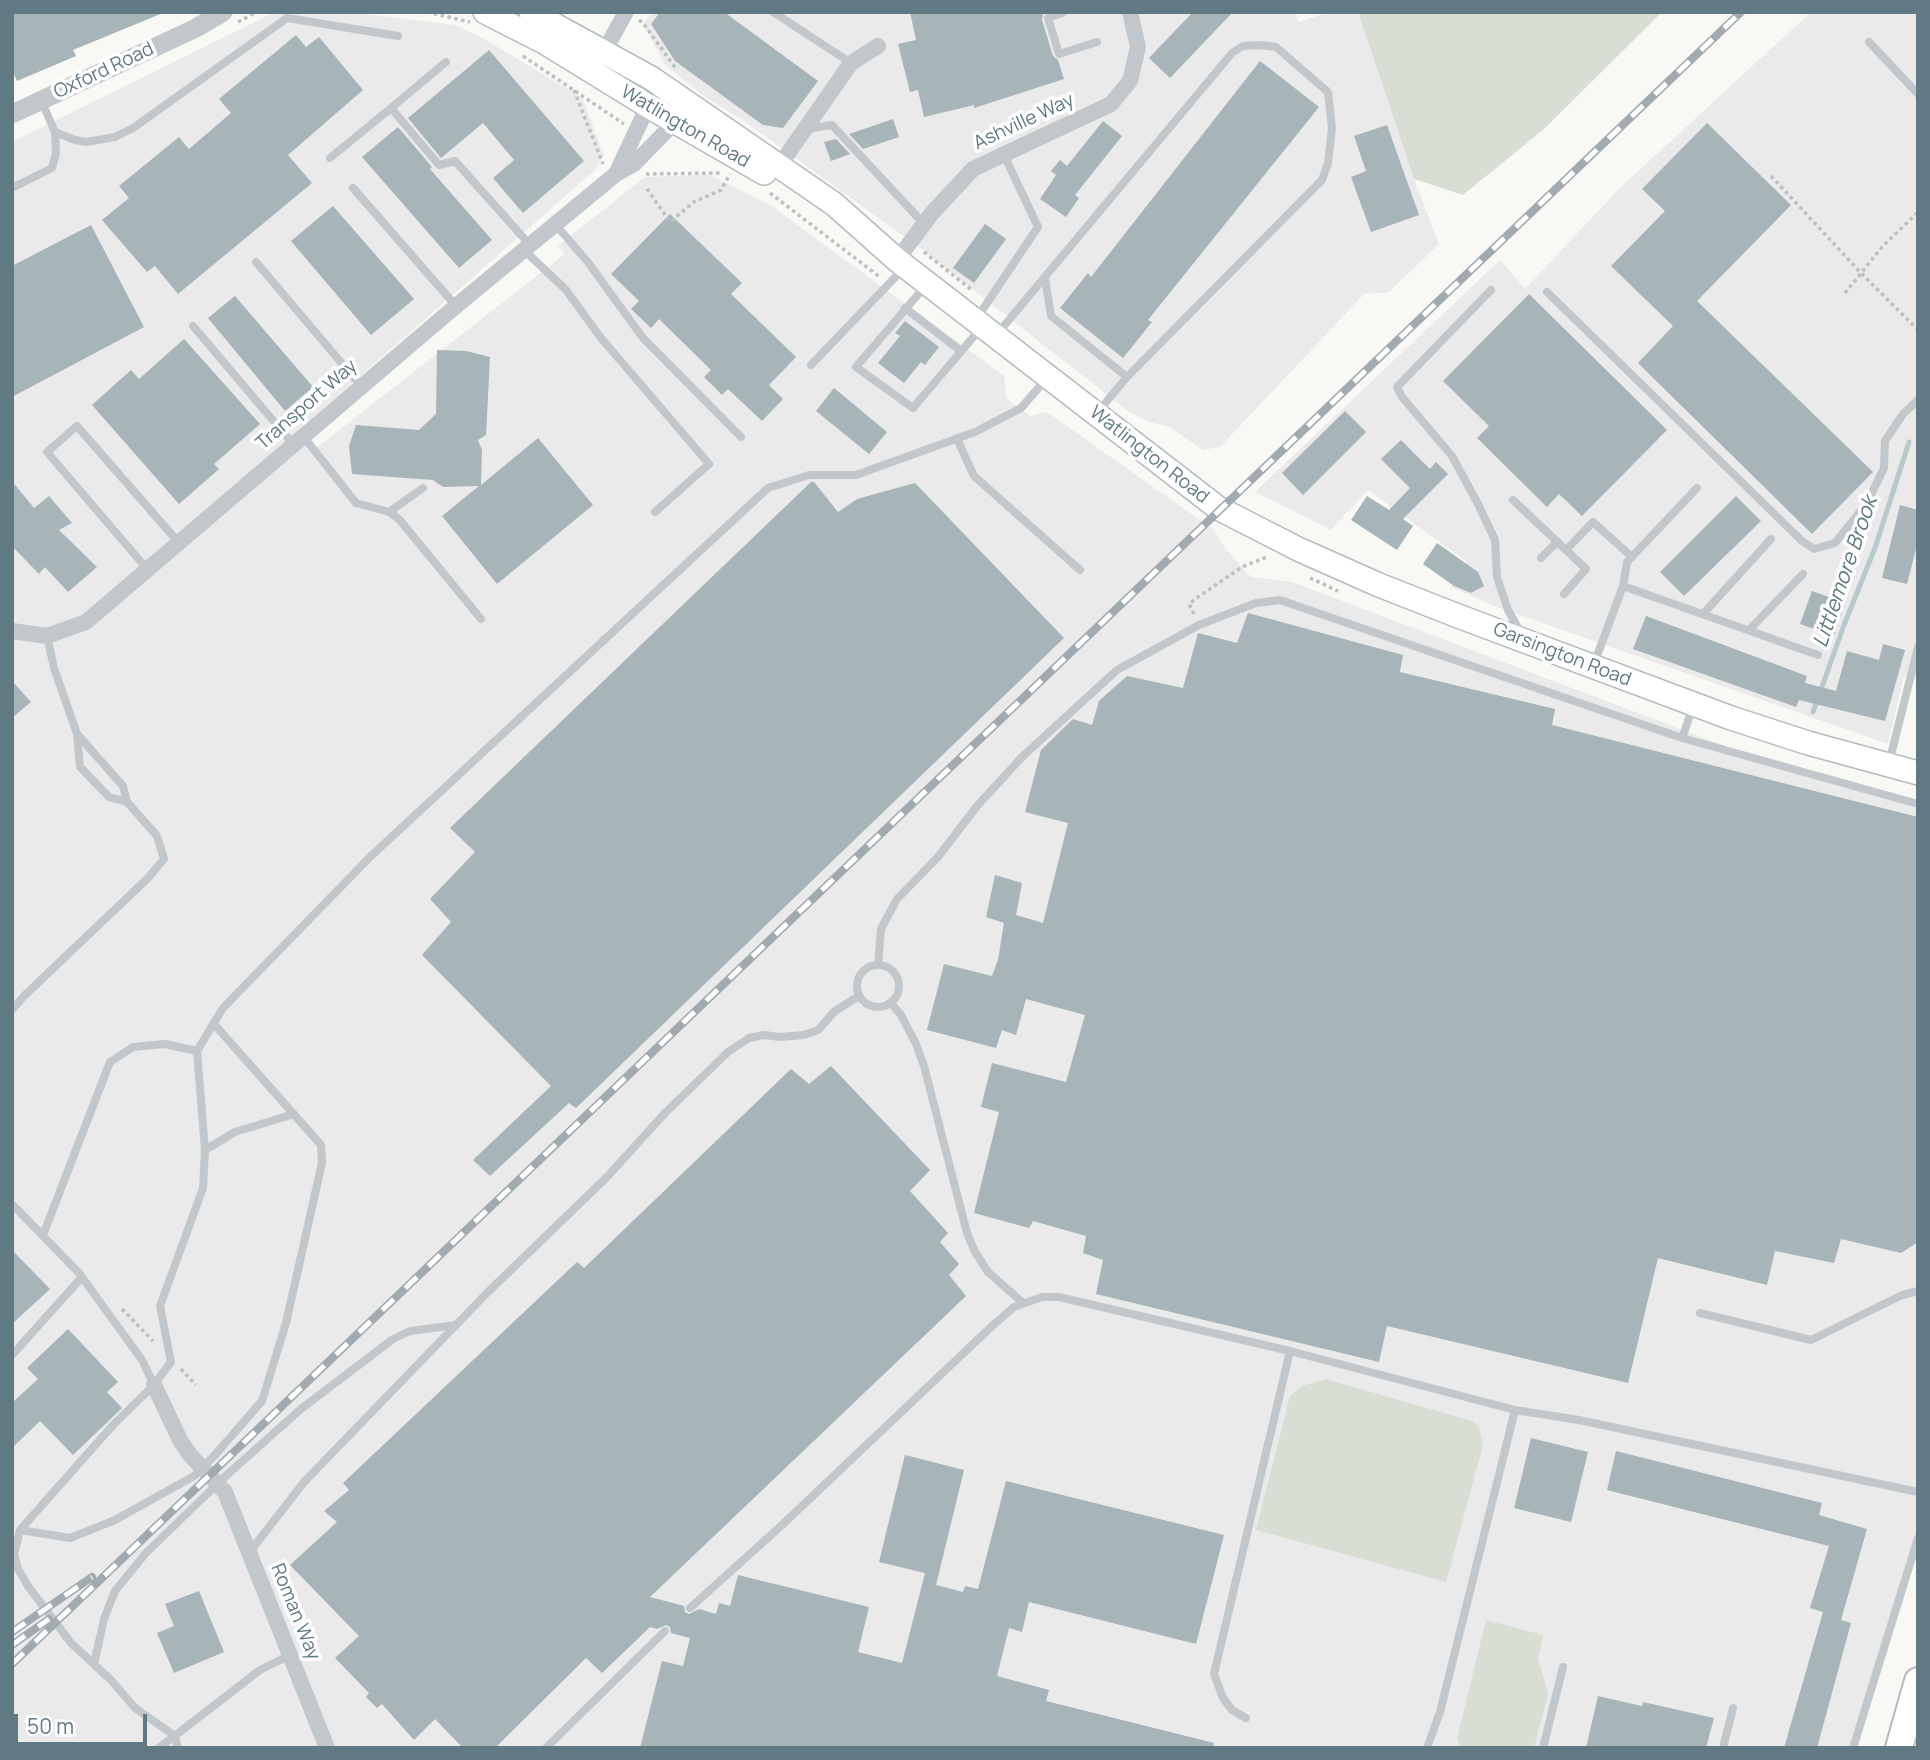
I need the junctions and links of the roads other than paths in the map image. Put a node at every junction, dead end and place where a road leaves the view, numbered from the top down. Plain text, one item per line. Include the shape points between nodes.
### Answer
1 (211, 12) edge
2 (223, 12) edge
3 (531, 12) edge
4 (626, 12) edge
5 (773, 12) edge
6 (1064, 12) edge
7 (1130, 12) edge
8 (482, 18) edge
9 (196, 28) junction
10 (398, 36) dead end
11 (1097, 42) dead end
12 (1869, 43) dead end
13 (878, 46) dead end
14 (604, 51) junction
15 (446, 62) dead end
16 (851, 63) junction
17 (593, 72) junction
18 (1918, 93) edge
19 (679, 96) junction
20 (41, 100) junction
21 (648, 106) junction
22 (391, 108) junction
23 (12, 114) edge
24 (675, 122) junction
25 (804, 129) junction
26 (55, 132) junction
27 (1003, 155) junction
28 (330, 158) dead end
29 (775, 172) junction
30 (616, 174) junction
31 (12, 188) edge
32 (353, 188) dead end
33 (555, 224) junction
34 (924, 224) junction
35 (527, 247) junction
36 (895, 258) junction
37 (256, 262) dead end
38 (1045, 278) junction
39 (928, 283) junction
40 (1491, 290) dead end
41 (1547, 292) dead end
42 (456, 306) junction
43 (905, 308) junction
44 (193, 326) dead end
45 (985, 327) junction
46 (961, 351) junction
47 (811, 365) dead end
48 (1049, 376) junction
49 (1128, 377) junction
50 (362, 386) junction
51 (1918, 400) edge
52 (1096, 414) junction
53 (741, 437) dead end
54 (957, 439) junction
55 (298, 440) junction
56 (423, 488) dead end
57 (1697, 488) dead end
58 (1513, 500) dead end
59 (1218, 508) joint
60 (390, 512) junction
61 (655, 512) dead end
62 (1771, 539) dead end
63 (179, 542) junction
64 (1558, 542) junction
65 (1566, 550) junction
66 (1632, 557) junction
67 (1541, 558) dead end
68 (147, 569) junction
69 (1080, 570) dead end
70 (1803, 574) dead end
71 (1623, 586) junction
72 (1564, 594) dead end
73 (1703, 614) junction
74 (481, 619) dead end
75 (1750, 629) junction
76 (12, 631) edge
77 (47, 636) junction
78 (1525, 641) junction
79 (1918, 647) edge
80 (1818, 655) dead end
81 (1593, 667) junction
82 (1914, 680) edge
83 (1694, 704) junction
84 (77, 734) junction
85 (1684, 734) junction
86 (1888, 766) junction
87 (1918, 773) edge
88 (127, 802) junction
89 (1918, 804) edge
90 (878, 965) junction
91 (859, 996) junction
92 (891, 1003) junction
93 (12, 1010) edge
94 (214, 1024) junction
95 (197, 1051) junction
96 (294, 1114) junction
97 (205, 1150) junction
98 (12, 1204) edge
99 (43, 1235) junction
100 (82, 1277) junction
101 (1918, 1291) edge
102 (1022, 1302) junction
103 (1700, 1313) dead end
104 (456, 1325) junction
105 (1290, 1351) junction
106 (12, 1354) edge
107 (154, 1385) junction
108 (1515, 1410) junction
109 (217, 1492) junction
110 (1918, 1492) edge
111 (20, 1530) junction
112 (1918, 1538) edge
113 (249, 1553) junction
114 (15, 1572) edge
115 (690, 1608) dead end
116 (664, 1631) dead end
117 (290, 1655) junction
118 (94, 1664) junction
119 (1563, 1667) dead end
120 (1918, 1681) edge
121 (1733, 1708) dead end
122 (1246, 1718) dead end
123 (175, 1736) junction
124 (159, 1748) edge
125 (178, 1748) edge
126 (327, 1748) edge
127 (546, 1748) edge
128 (1427, 1748) edge
129 (1543, 1748) edge
130 (1723, 1748) edge
131 (1853, 1748) edge
132 (1899, 1748) edge

1 - 9 street, Oxford Road
2 - 9 street, Oxford Road
3 - 14 main road, Watlington Road
4 - 14 street
5 - 16 lane
6 - 11 lane via 1048,18 1059,54
7 - 27 street, Ashville Way via 1138,47 1130,81 1111,104
8 - 17 main road, Watlington Road via 558,50
9 - 20 street, Oxford Road
10 - 26 lane via 287,18 115,137 86,142
12 - 18 lane
13 - 16 street
14 - 17 street
14 - 19 main road, Watlington Road
15 - 22 lane
16 - 25 street
17 - 21 main road, Watlington Road
19 - 21 street
19 - 24 street
19 - 29 main road, Watlington Road
20 - 23 street, Oxford Road
20 - 26 lane
21 - 24 main road, Watlington Road
21 - 30 street, Transport Way
22 - 28 lane
22 - 35 lane via 439,165 455,161
24 - 29 main road, Watlington Road
24 - 30 street, Transport Way via 634,164
25 - 29 street
25 - 34 lane via 832,125
26 - 31 lane via 52,168
27 - 34 street, Ashville Way via 973,169
27 - 45 lane via 1038,227
29 - 36 main road, Watlington Road
30 - 33 street, Transport Way
32 - 42 lane
33 - 35 street, Transport Way
33 - 53 lane via 643,338
34 - 36 street, Ashville Way
35 - 42 street, Transport Way
35 - 61 lane via 709,464
36 - 39 main road, Watlington Road
36 - 47 lane
37 - 50 lane
38 - 45 lane
38 - 49 lane via 1051,316
38 - 49 lane via 1232,53 1243,46 1276,47 1328,92 1332,128 1322,180
39 - 43 lane
39 - 45 main road, Watlington Road
40 - 78 lane via 1397,387 1452,456 1478,504 1495,540 1497,577 1508,610
41 - 51 lane via 1814,549 1835,543 1867,503 1884,467 1885,441
42 - 50 street, Transport Way
43 - 46 lane
43 - 46 lane via 856,368 913,408
44 - 55 lane
45 - 46 lane
45 - 48 main road, Watlington Road
48 - 52 main road, Watlington Road
48 - 54 lane via 1021,408
49 - 52 lane
50 - 55 street, Transport Way
52 - 59 main road, Watlington Road
54 - 69 lane via 974,476
54 - 94 lane via 856,475 809,475 768,488 370,857 223,1008
55 - 60 lane via 356,503
55 - 63 street, Transport Way
56 - 60 lane
57 - 66 lane
58 - 64 lane
59 - 78 main road, Garsington Road via 1368,580
60 - 74 lane
62 - 73 lane
63 - 68 street, Transport Way
63 - 68 lane via 77,426 47,452
64 - 65 lane
64 - 67 lane
65 - 66 lane via 1593,522
65 - 72 lane via 1586,569
66 - 71 lane
68 - 77 street, Transport Way via 86,622
70 - 75 lane
71 - 73 lane
71 - 81 lane
73 - 75 lane
75 - 80 lane
76 - 77 street, Transport Way
77 - 84 lane
78 - 81 main road, Garsington Road
79 - 82 lane
81 - 83 main road, Garsington Road
82 - 86 lane
83 - 85 lane
83 - 86 main road, Garsington Road
84 - 88 lane via 123,786
84 - 88 lane via 80,766 109,797
85 - 89 lane
85 - 90 lane via 1280,600 1256,603 1199,625 1117,670 1022,757 897,899 881,929
86 - 87 main road, Garsington Road
88 - 93 lane via 157,836 164,859
90 - 91 lane via 860,975
90 - 92 lane via 890,969 898,979 898,992
91 - 92 lane via 873,1007
91 - 104 lane via 828,1016 818,1030 749,1038 729,1052
92 - 102 lane via 924,1066 975,1252 988,1272
94 - 95 lane
94 - 96 lane
95 - 97 lane
95 - 99 lane via 165,1044 133,1047 110,1062
96 - 97 lane via 235,1132
96 - 111 lane, bridge via 321,1145 322,1163 286,1323 262,1401 194,1476 116,1520 70,1538
97 - 107 lane via 203,1188 160,1306 172,1362
98 - 99 lane
99 - 100 lane
100 - 106 lane
100 - 107 lane via 142,1360
101 - 103 lane via 1811,1340
102 - 105 lane via 1059,1297
102 - 115 lane
104 - 109 lane, bridge via 410,1331 393,1339 301,1409 229,1473
104 - 113 lane via 304,1482
105 - 108 lane
105 - 122 lane via 1214,1674 1223,1698
107 - 109 street via 180,1440
107 - 111 lane
108 - 110 lane
108 - 128 lane via 1440,1712
109 - 113 street, Roman Way
109 - 118 lane via 145,1554 116,1591
111 - 114 lane
112 - 131 lane
113 - 117 street, Roman Way
114 - 118 lane via 71,1643
116 - 127 lane
117 - 123 lane via 260,1670
117 - 126 street, Roman Way
118 - 123 lane via 135,1708
119 - 129 lane
120 - 132 highway
121 - 130 lane
123 - 124 lane
123 - 125 lane

